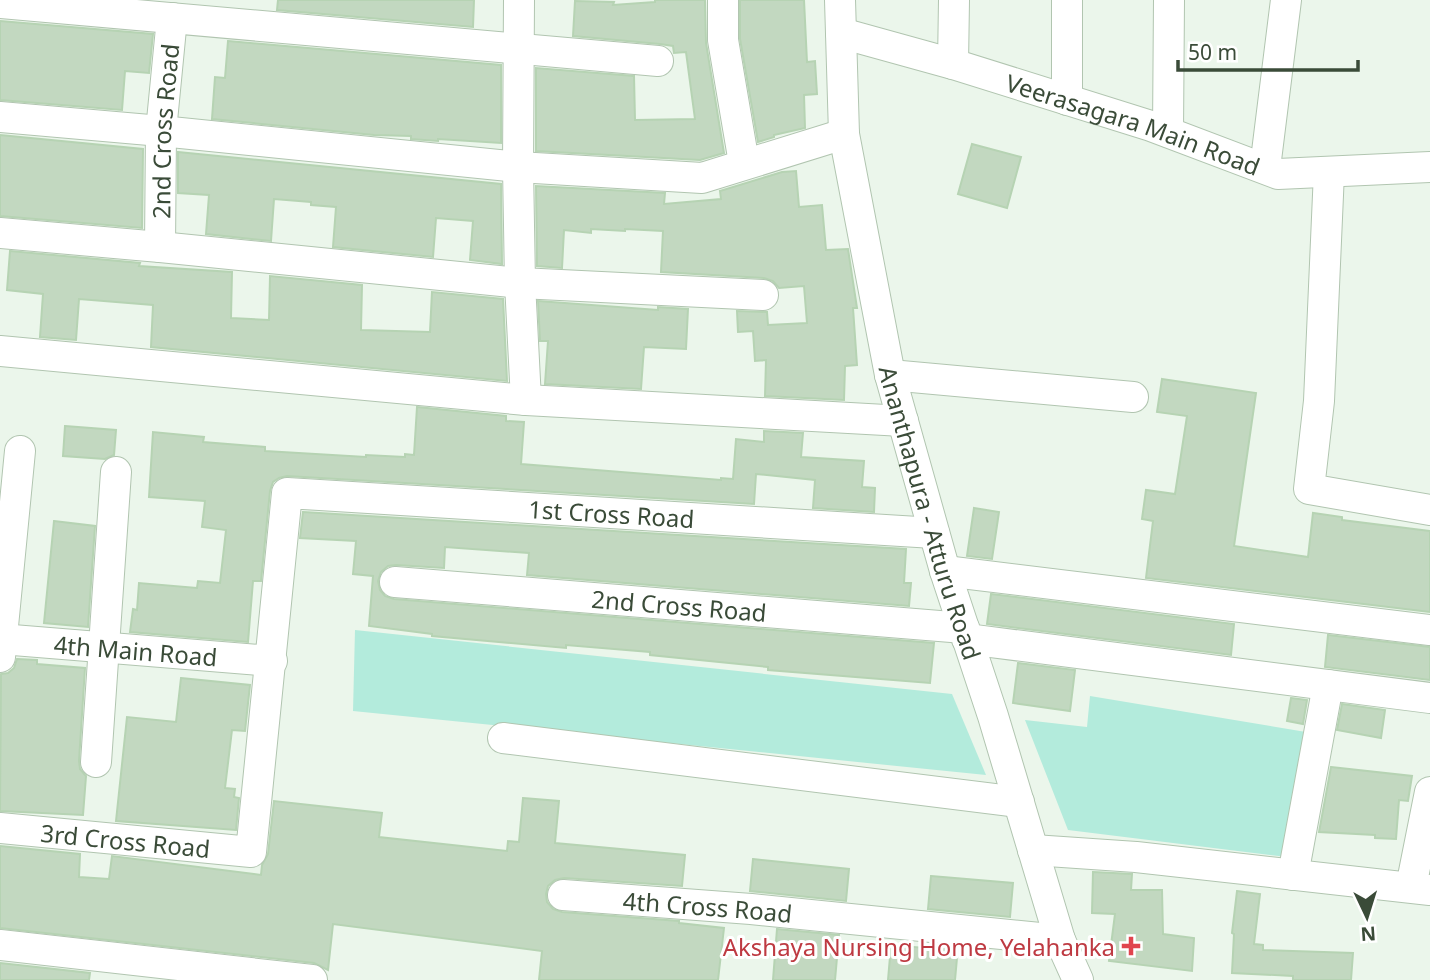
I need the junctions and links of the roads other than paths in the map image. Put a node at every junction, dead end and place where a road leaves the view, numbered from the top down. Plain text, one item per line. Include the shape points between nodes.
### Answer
1 (519, 0) edge
2 (723, 0) edge
3 (840, 0) edge
4 (954, 0) edge
5 (1067, 0) edge
6 (1168, 0) edge
7 (1286, 0) edge
8 (0, 3) edge
9 (172, 18) junction
10 (841, 33) junction
11 (520, 49) junction
12 (658, 61) dead end
13 (953, 65) junction
14 (1068, 100) junction
15 (0, 117) edge
16 (162, 131) junction
17 (1168, 132) junction
18 (844, 134) junction
19 (744, 163) junction
20 (518, 167) junction
21 (1430, 167) edge
22 (1265, 169) junction
23 (1329, 172) junction
24 (0, 233) edge
25 (160, 247) junction
26 (520, 284) junction
27 (763, 295) dead end
28 (0, 351) edge
29 (891, 375) junction
30 (1133, 397) dead end
31 (526, 400) junction
32 (903, 421) junction
33 (20, 451) dead end
34 (116, 472) dead end
35 (1430, 510) edge
36 (934, 533) junction
37 (945, 571) junction
38 (395, 582) dead end
39 (1430, 630) edge
40 (966, 634) junction
41 (1, 645) edge
42 (104, 648) junction
43 (272, 661) junction
44 (1328, 685) junction
45 (1430, 698) edge
46 (503, 737) dead end
47 (96, 762) dead end
48 (1430, 792) edge
49 (1019, 802) junction
50 (0, 828) edge
51 (1033, 850) junction
52 (1293, 875) junction
53 (1421, 889) edge
54 (563, 895) dead end
55 (1060, 940) junction
56 (0, 946) edge
57 (228, 975) edge
58 (1086, 979) edge
59 (312, 980) edge

1 - 11 street
2 - 19 street via 723,40
3 - 10 street, Ananthapura - Atturu Road
4 - 13 street
5 - 14 street
6 - 17 street
7 - 22 street
8 - 9 street
9 - 11 street
9 - 16 street, 2nd Cross Road
10 - 13 street, Veerasagara Main Road
10 - 18 street, Ananthapura - Atturu Road
11 - 12 street
11 - 20 street
13 - 14 street, Veerasagara Main Road
14 - 17 street, Veerasagara Main Road
15 - 16 street
16 - 20 street
16 - 25 street, 2nd Cross Road
17 - 22 street, Veerasagara Main Road
18 - 19 street
18 - 29 street, Ananthapura - Atturu Road
19 - 20 street via 702,178
20 - 26 street
21 - 23 street, Veerasagara Main Road
22 - 23 street, Veerasagara Main Road via 1278,174
23 - 35 street via 1319,401 1309,489
24 - 25 street
25 - 26 street
26 - 27 street
26 - 31 street
28 - 31 street
29 - 30 street
29 - 32 street, Ananthapura - Atturu Road
31 - 32 street
32 - 36 street, Ananthapura - Atturu Road
33 - 41 street
34 - 42 street
36 - 37 street, Ananthapura - Atturu Road
36 - 43 street, 1st Cross Road via 288,493
37 - 39 street
37 - 40 street, Ananthapura - Atturu Road
38 - 40 street, 2nd Cross Road
40 - 44 street, 2nd Cross Road
40 - 49 street, Ananthapura - Atturu Road
41 - 42 street, 4th Main Road
42 - 43 street, 4th Main Road
42 - 47 street
43 - 50 street, 3rd Cross Road via 251,852
44 - 45 street, 2nd Cross Road
44 - 52 street
46 - 49 street
48 - 53 street
49 - 51 street, Ananthapura - Atturu Road
51 - 52 street
51 - 55 street, Ananthapura - Atturu Road
52 - 53 street
54 - 55 street, 4th Cross Road
55 - 58 street, Ananthapura - Atturu Road
56 - 57 street
57 - 59 street

